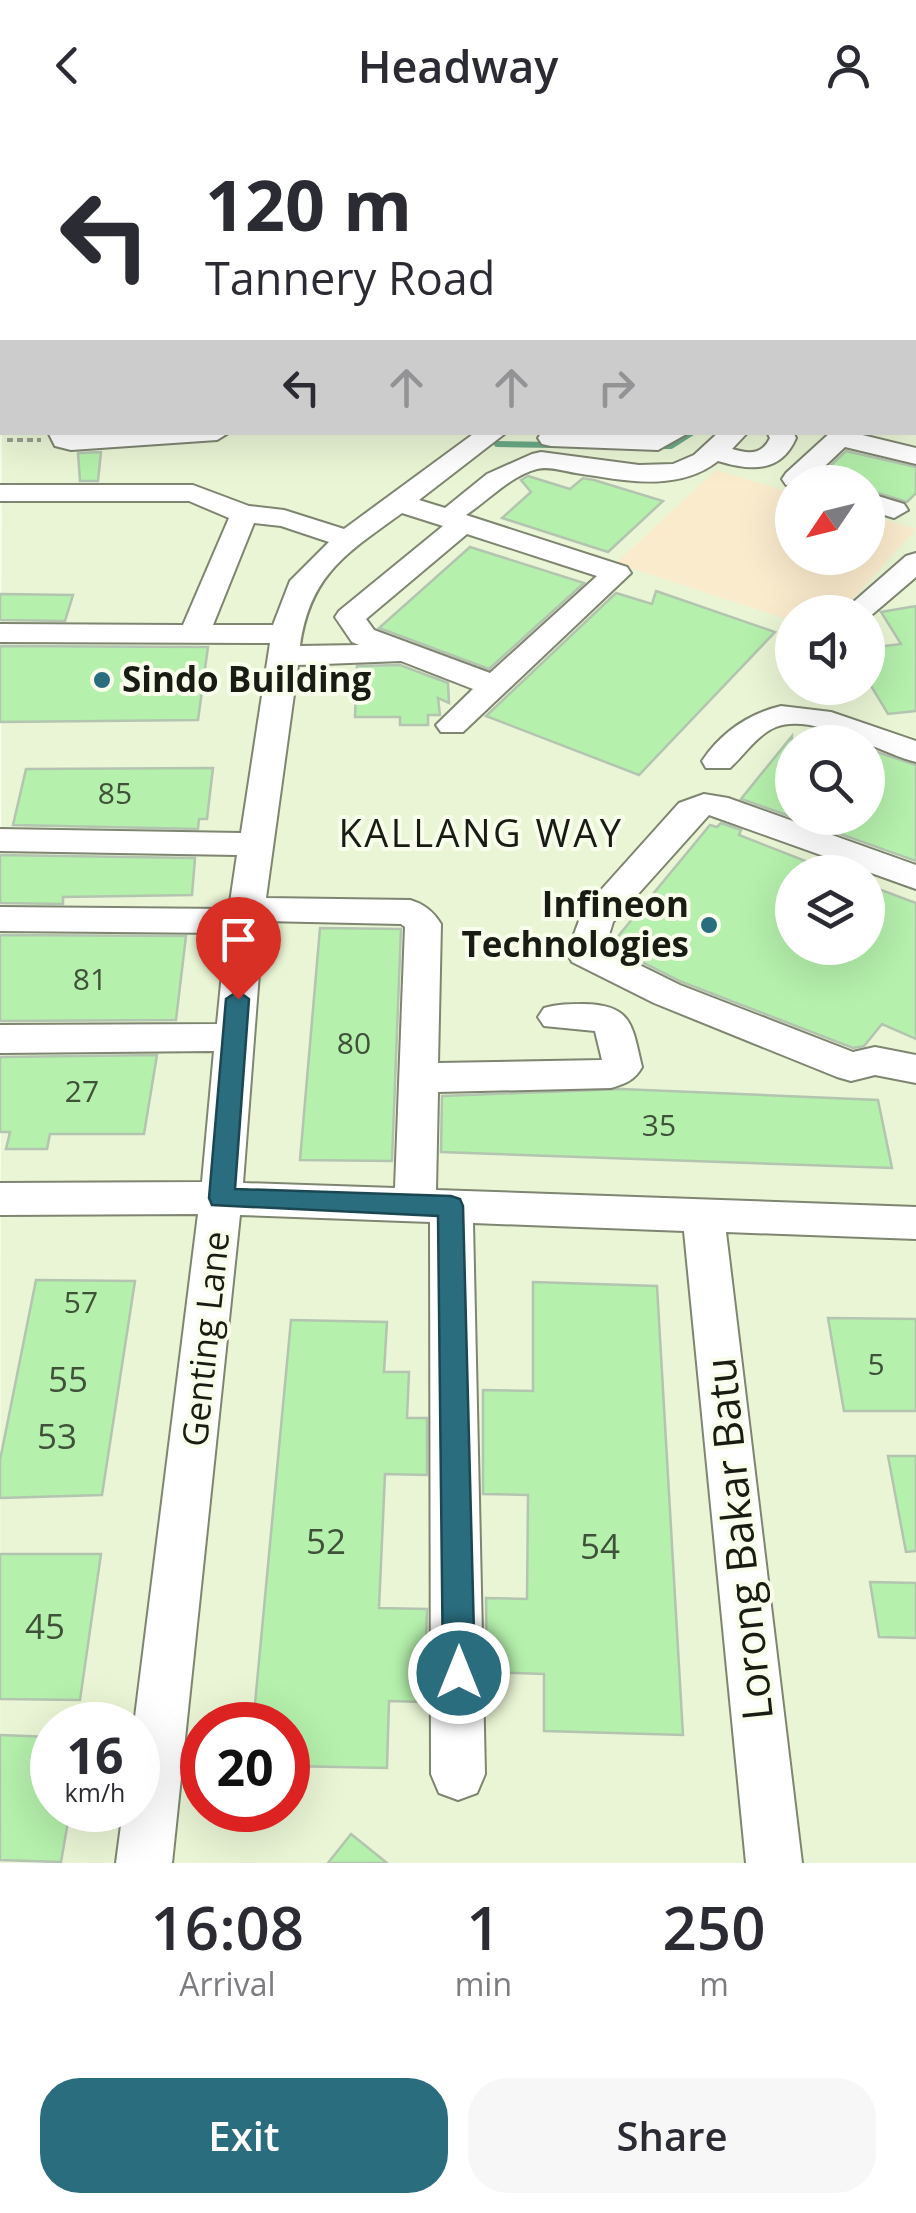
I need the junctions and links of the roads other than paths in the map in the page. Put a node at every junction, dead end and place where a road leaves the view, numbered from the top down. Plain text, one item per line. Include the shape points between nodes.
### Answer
1 (101, 435) edge
2 (490, 435) edge
3 (512, 435) edge
4 (671, 435) edge
5 (732, 435) edge
6 (782, 435) edge
7 (878, 435) edge
8 (62, 436) edge
9 (916, 446) edge
10 (714, 451) junction
11 (916, 456) edge
12 (757, 461) junction
13 (816, 465) edge
14 (775, 469) edge
15 (0, 493) edge
16 (400, 503) junction
17 (244, 514) junction
18 (461, 516) junction
19 (348, 539) junction
20 (916, 562) edge
21 (877, 595) edge
22 (0, 633) edge
23 (194, 634) junction
24 (285, 645) junction
25 (407, 653) junction
26 (495, 686) junction
27 (837, 705) edge
28 (452, 725) dead end
29 (916, 734) edge
30 (916, 752) edge
31 (718, 762) dead end
32 (0, 840) edge
33 (258, 844) junction
34 (916, 878) edge
35 (246, 915) junction
36 (0, 919) edge
37 (556, 1018) dead end
38 (234, 1038) junction
39 (0, 1040) edge
40 (916, 1069) edge
41 (420, 1078) junction
42 (221, 1198) junction
43 (0, 1199) edge
44 (433, 1206) junction
45 (703, 1216) junction
46 (916, 1223) edge
47 (458, 1774) dead end
48 (144, 1863) edge
49 (774, 1863) edge

1 - 8 street
2 - 16 street, Genting Lane
3 - 4 street via 658,442
5 - 10 street
6 - 12 street via 780,448
7 - 9 street
10 - 12 street
10 - 18 street via 665,474 541,460 510,469
11 - 13 street via 840,438
12 - 14 street
15 - 17 street via 169,490 206,496
16 - 18 street
16 - 19 street, Genting Lane
17 - 19 street via 284,518
17 - 23 street
18 - 25 street via 350,616 363,636
18 - 26 street via 617,573
19 - 24 street, Genting Lane via 305,581
20 - 21 street
22 - 23 street
23 - 24 street
24 - 25 street
24 - 33 street, Genting Lane
25 - 26 street
26 - 28 street
27 - 29 street
30 - 31 street via 828,722 784,717 758,726
32 - 33 street
33 - 35 street, Genting Lane
34 - 40 street via 704,804 691,810 596,918 584,953 850,1067 875,1060
35 - 36 street
35 - 38 street, Genting Lane
35 - 41 street via 410,912 420,918
37 - 41 street via 612,1024 623,1068 611,1074
38 - 39 street
38 - 42 street, Genting Lane
41 - 44 street
42 - 43 street
42 - 44 street
42 - 48 street, Genting Lane
44 - 45 street
44 - 47 street via 456,1403
45 - 46 street
45 - 49 street, Lorong Bakar Batu

